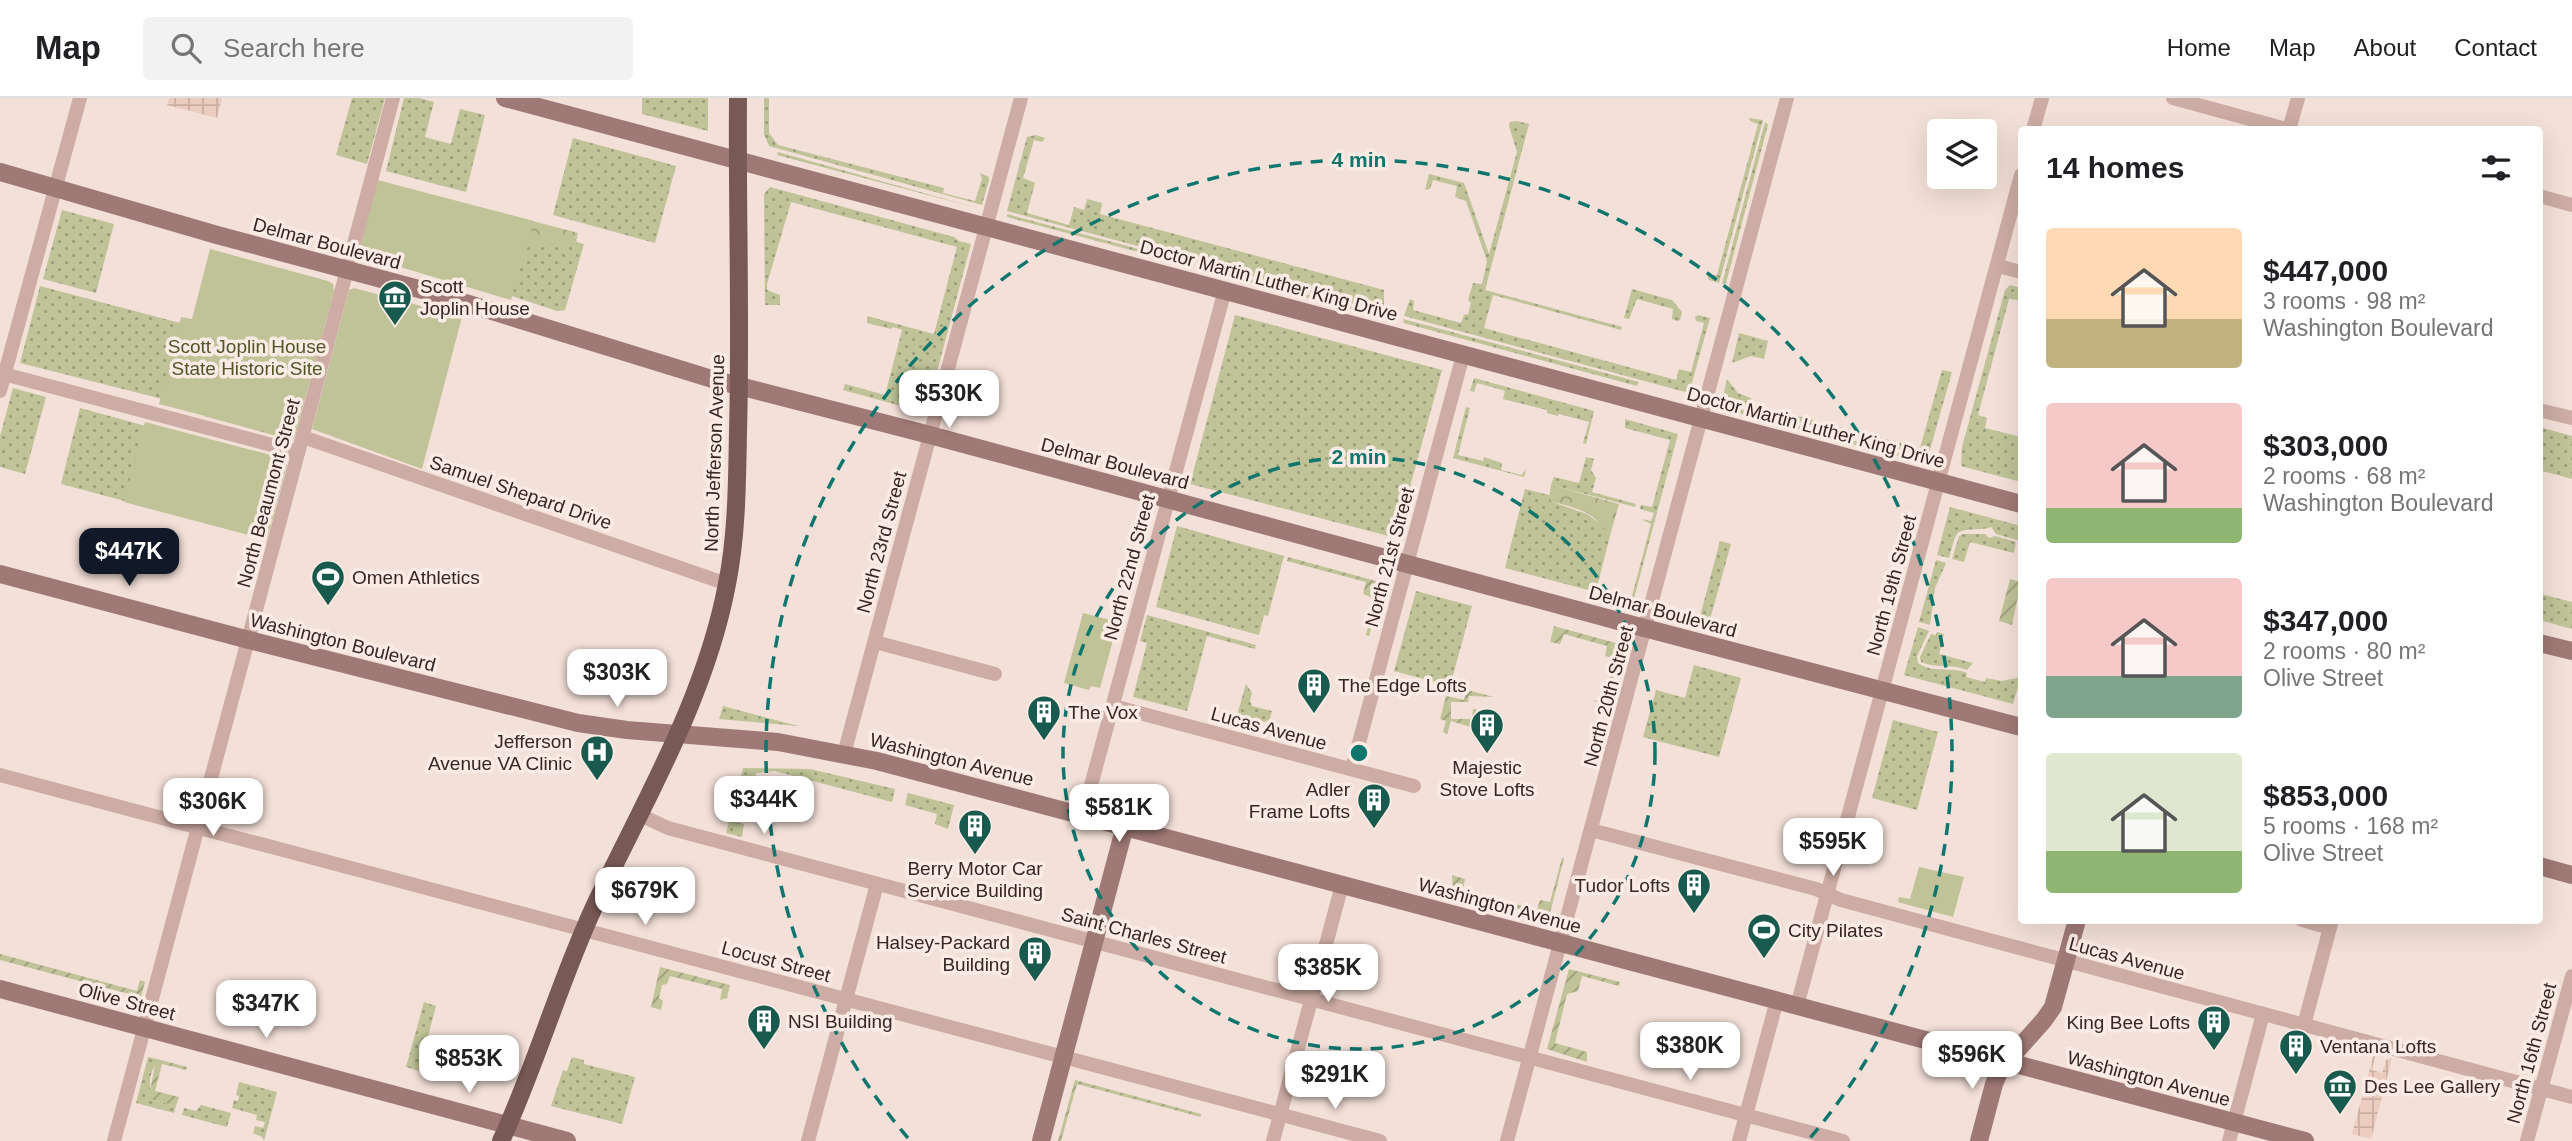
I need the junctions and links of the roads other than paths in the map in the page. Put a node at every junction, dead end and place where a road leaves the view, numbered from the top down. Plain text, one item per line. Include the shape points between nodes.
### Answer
1 (80, 98) edge
2 (393, 98) edge
3 (505, 98) edge
4 (738, 98) edge
5 (1021, 98) edge
6 (1787, 98) edge
7 (2042, 98) edge
8 (2173, 98) edge
9 (2298, 98) edge
10 (2035, 126) edge
11 (2279, 126) edge
12 (2291, 126) edge
13 (738, 160) junction
14 (0, 172) edge
15 (57, 187) junction
16 (2018, 187) edge
17 (2543, 197) edge
18 (2572, 205) edge
19 (986, 227) junction
20 (1998, 265) junction
21 (347, 270) junction
22 (2018, 271) edge
23 (1225, 290) junction
24 (1463, 355) junction
25 (2, 373) edge
26 (740, 387) junction
27 (0, 391) edge
28 (2543, 411) edge
29 (1702, 418) junction
30 (2572, 418) edge
31 (930, 435) junction
32 (303, 437) junction
33 (298, 452) junction
34 (1939, 482) junction
35 (1169, 499) junction
36 (2018, 503) edge
37 (1408, 563) junction
38 (0, 574) edge
39 (727, 583) junction
40 (1646, 628) junction
41 (249, 640) junction
42 (875, 642) junction
43 (2543, 644) edge
44 (2572, 651) edge
45 (995, 674) dead end
46 (1883, 690) junction
47 (1113, 706) junction
48 (2018, 726) edge
49 (679, 734) junction
50 (845, 754) junction
51 (1352, 769) junction
52 (0, 775) edge
53 (1415, 786) dead end
54 (640, 815) junction
55 (1083, 815) junction
56 (1125, 826) junction
57 (198, 827) junction
58 (1591, 830) junction
59 (2543, 867) edge
60 (2572, 875) edge
61 (877, 884) junction
62 (1342, 885) junction
63 (1827, 894) junction
64 (2076, 924) edge
65 (2331, 924) edge
66 (585, 929) junction
67 (1094, 942) junction
68 (1560, 943) junction
69 (2066, 961) junction
70 (2572, 976) edge
71 (0, 989) edge
72 (846, 999) junction
73 (1311, 1000) junction
74 (1777, 1000) junction
75 (1797, 1006) junction
76 (2263, 1014) junction
77 (2304, 1025) junction
78 (145, 1027) junction
79 (1063, 1056) junction
80 (1529, 1058) junction
81 (2006, 1062) junction
82 (2541, 1089) junction
83 (2572, 1097) edge
84 (1280, 1114) junction
85 (1746, 1115) junction
86 (2234, 1122) junction
87 (505, 1133) edge
88 (114, 1141) edge
89 (567, 1141) edge
90 (808, 1141) edge
91 (1041, 1141) edge
92 (1273, 1141) edge
93 (1380, 1141) edge
94 (1507, 1141) edge
95 (1739, 1141) edge
96 (1843, 1141) edge
97 (1979, 1141) edge
98 (2228, 1141) edge
99 (2305, 1141) edge
100 (2527, 1141) edge

1 - 15 street
2 - 21 street, North Beaumont Street
3 - 13 main road, Doctor Martin Luther King Drive
4 - 13 main road, North Jefferson Avenue
5 - 19 street, North 23rd Street
6 - 29 street, North 20th Street
7 - 10 street
8 - 11 street
9 - 12 street
13 - 19 main road, Doctor Martin Luther King Drive
13 - 26 main road, North Jefferson Avenue
14 - 15 main road, Delmar Boulevard
15 - 21 main road, Delmar Boulevard
15 - 25 street
16 - 20 street, North 19th Street
17 - 18 street
19 - 23 main road, Doctor Martin Luther King Drive
19 - 31 street, North 23rd Street
20 - 22 street
20 - 34 street, North 19th Street
21 - 26 main road, Delmar Boulevard
21 - 32 street, North Beaumont Street
23 - 24 main road, Doctor Martin Luther King Drive
23 - 35 street, North 22nd Street
24 - 29 main road, Doctor Martin Luther King Drive
24 - 37 street, North 21st Street
25 - 27 street
25 - 33 street
26 - 31 main road, Delmar Boulevard
26 - 39 main road, North Jefferson Avenue via 736,508
28 - 30 street
29 - 34 main road, Doctor Martin Luther King Drive
29 - 40 street, North 20th Street
31 - 35 main road, Delmar Boulevard
31 - 42 street, North 23rd Street
32 - 33 street, North Beaumont Street
32 - 39 street, Samuel Shepard Drive
33 - 41 street, North Beaumont Street
34 - 36 main road, Doctor Martin Luther King Drive
34 - 46 street, North 19th Street
35 - 37 main road, Delmar Boulevard
35 - 47 street, North 22nd Street
37 - 40 main road, Delmar Boulevard
37 - 51 street, North 21st Street
38 - 41 main road, Washington Boulevard
39 - 49 main road, North Jefferson Avenue via 710,652
40 - 46 main road, Delmar Boulevard
40 - 58 street, North 20th Street
41 - 49 main road, Washington Boulevard via 578,723
41 - 57 street, North Beaumont Street
42 - 45 street
42 - 50 street, North 23rd Street
43 - 44 main road
46 - 48 main road, Delmar Boulevard
46 - 63 street, North 19th Street
47 - 51 street, Lucas Avenue
47 - 55 street, North 22nd Street
49 - 50 main road, Washington Avenue via 767,741
49 - 54 main road, North Jefferson Avenue
50 - 55 main road, Washington Avenue
51 - 53 street, Lucas Avenue
52 - 57 street, Locust Street
54 - 61 street, Saint Charles Street via 668,828
54 - 66 main road, North Jefferson Avenue
55 - 56 main road, Washington Avenue
56 - 62 main road, Washington Avenue
56 - 67 main road
57 - 66 street, Locust Street
57 - 78 street, North Beaumont Street
58 - 63 street, Lucas Avenue
58 - 68 street, North 20th Street
59 - 60 main road
61 - 67 street, Saint Charles Street
61 - 72 street
62 - 68 main road, Washington Avenue
62 - 73 street
63 - 69 street, Lucas Avenue
63 - 75 street, North 19th Street
64 - 69 main road
65 - 77 street
66 - 72 street, Locust Street
66 - 87 main road, North Jefferson Avenue
67 - 73 street, Saint Charles Street
67 - 79 main road
68 - 74 main road, Washington Avenue
68 - 80 street, North 20th Street
69 - 76 street, Lucas Avenue
69 - 81 main road via 2049,1014
70 - 82 street, North 16th Street
71 - 78 main road, Olive Street
72 - 79 street, Locust Street
72 - 90 street
73 - 80 street, Saint Charles Street
73 - 84 street
74 - 75 main road, Washington Avenue
74 - 85 street
75 - 81 main road, Washington Avenue
76 - 77 street, Lucas Avenue
76 - 86 street
77 - 82 street, Lucas Avenue
78 - 87 main road, Olive Street
78 - 88 street, North Beaumont Street
79 - 84 street, Locust Street
79 - 91 main road
80 - 85 street, Saint Charles Street
80 - 94 street, North 20th Street
81 - 86 main road, Washington Avenue
81 - 97 main road via 1994,1084
82 - 83 street, Lucas Avenue
82 - 100 street, North 16th Street
84 - 92 street
84 - 93 street, Locust Street
85 - 95 street
85 - 96 street, Saint Charles Street
86 - 98 street
86 - 99 main road, Washington Avenue
87 - 89 main road, Olive Street

